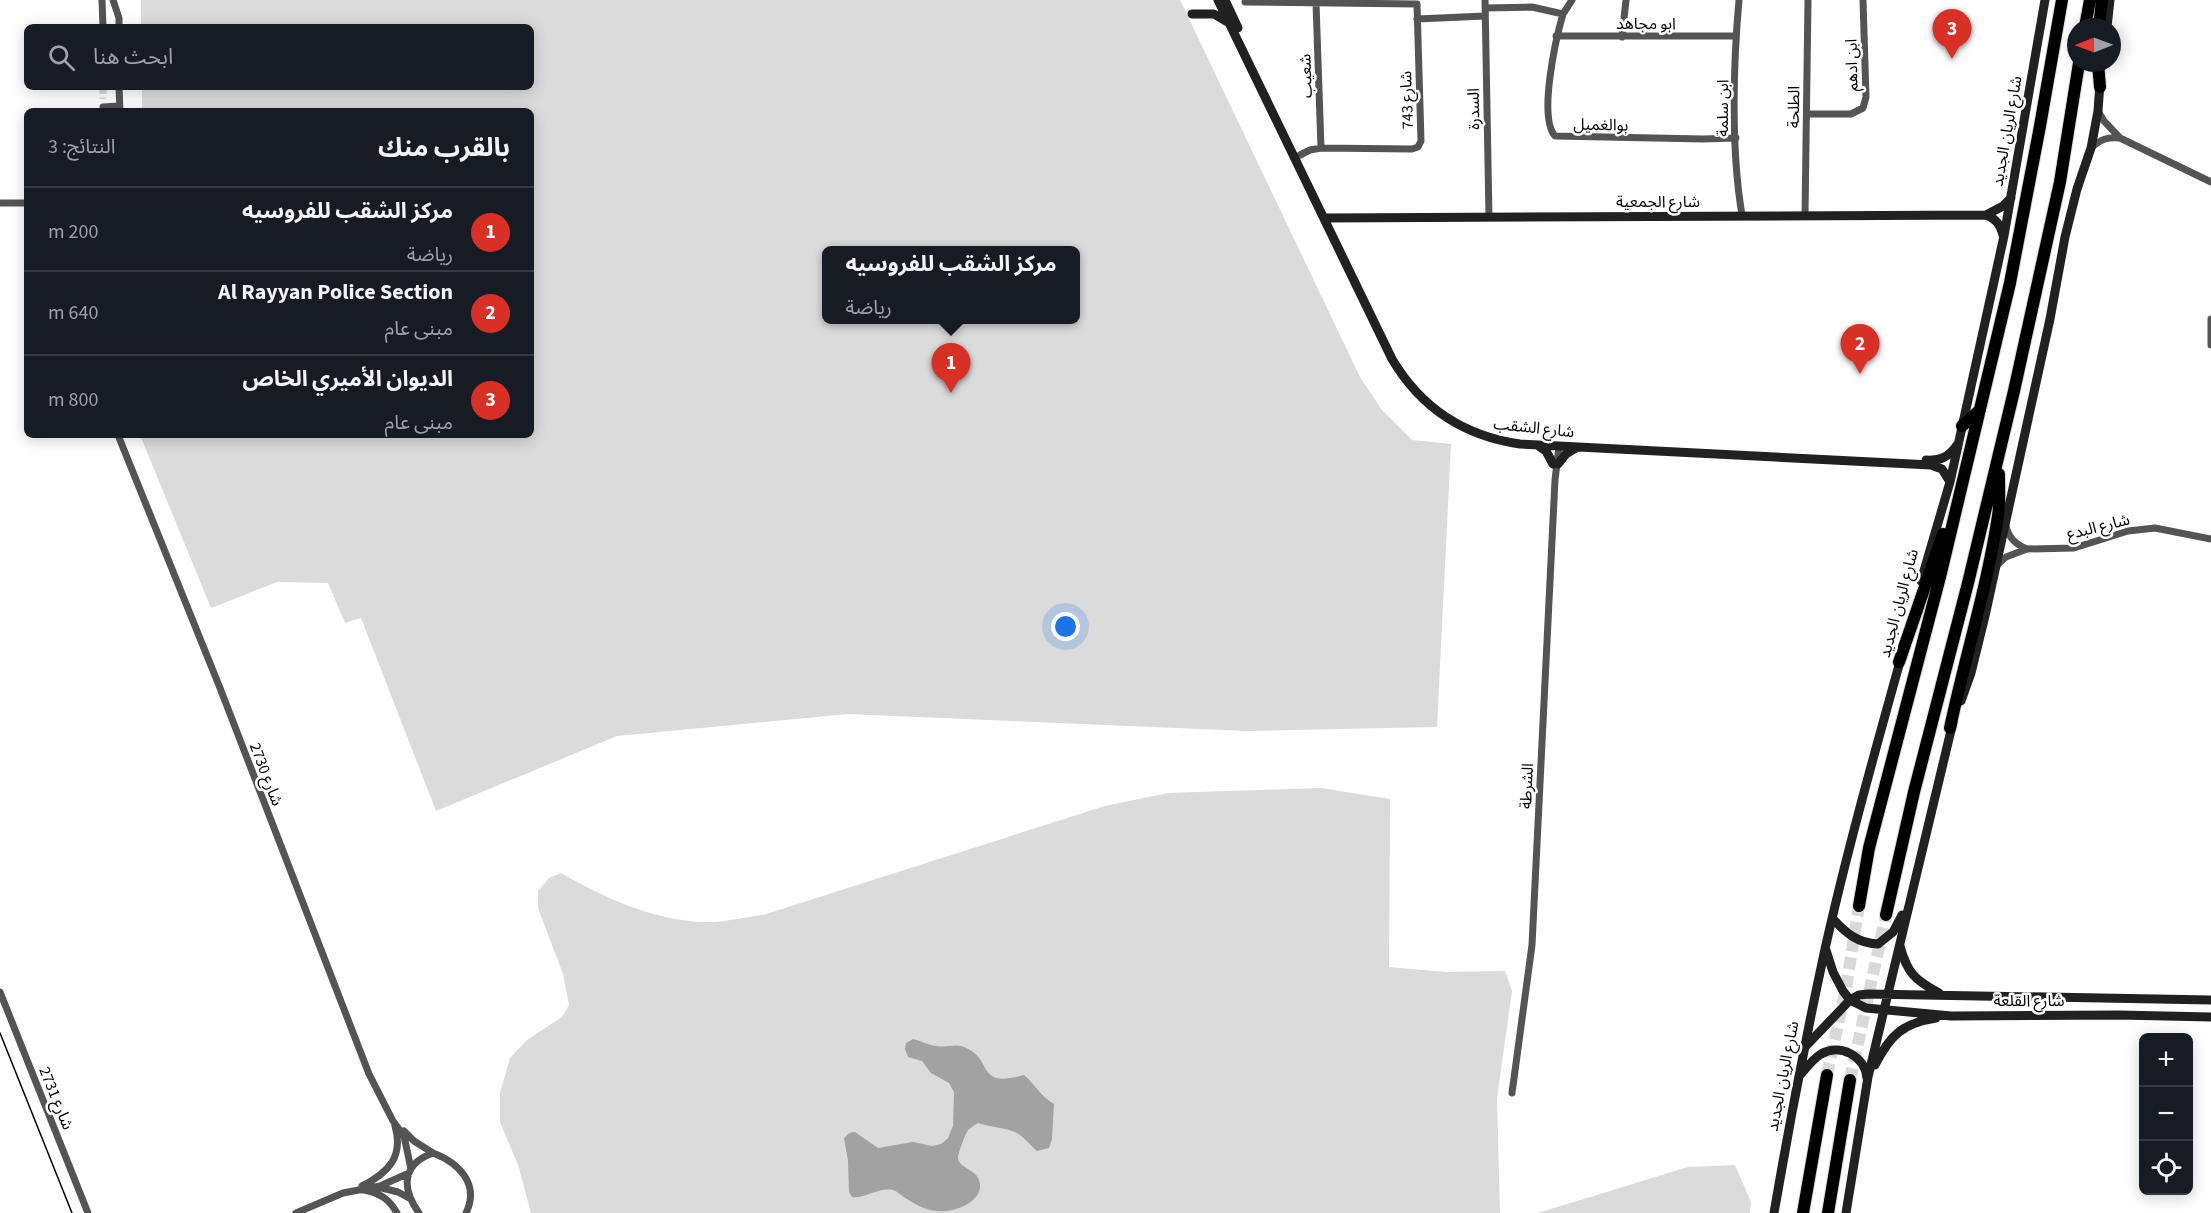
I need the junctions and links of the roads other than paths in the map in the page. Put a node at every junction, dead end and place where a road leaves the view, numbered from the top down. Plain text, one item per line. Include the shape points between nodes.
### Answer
1 (102, 0) edge
2 (113, 0) edge
3 (1218, 0) edge
4 (1225, 0) edge
5 (1485, 0) edge
6 (1572, 0) edge
7 (1626, 0) edge
8 (1739, 0) edge
9 (1808, 0) edge
10 (1863, 0) edge
11 (2045, 0) edge
12 (2055, 0) edge
13 (2062, 0) edge
14 (2090, 0) edge
15 (2102, 0) edge
16 (2110, 0) edge
17 (1245, 2) dead end
18 (1316, 3) junction
19 (1485, 12) junction
20 (1192, 14) dead end
21 (1563, 14) junction
22 (2087, 18) edge
23 (2100, 18) edge
24 (2108, 18) edge
25 (1417, 19) junction
26 (1229, 23) junction
27 (103, 24) edge
28 (119, 24) edge
29 (1556, 36) junction
30 (1736, 36) junction
31 (1622, 37) junction
32 (2078, 72) edge
33 (2101, 72) edge
34 (2048, 83) junction
35 (2100, 87) joint
36 (119, 90) edge
37 (120, 108) edge
38 (2098, 111) junction
39 (1807, 114) junction
40 (1736, 138) junction
41 (2120, 138) junction
42 (1321, 148) junction
43 (2091, 148) junction
44 (1300, 155) junction
45 (2211, 182) edge
46 (2011, 198) junction
47 (0, 203) edge
48 (24, 203) edge
49 (1742, 215) junction
50 (1805, 215) junction
51 (1986, 215) junction
52 (1489, 217) junction
53 (1327, 218) junction
54 (2004, 236) junction
55 (1348, 264) junction
56 (2211, 320) edge
57 (2211, 345) edge
58 (1981, 409) junction
59 (1962, 426) junction
60 (119, 438) edge
61 (1958, 443) junction
62 (1537, 445) junction
63 (1557, 446) junction
64 (1578, 447) junction
65 (1652, 448) junction
66 (2000, 449) junction
67 (1970, 454) junction
68 (1823, 457) junction
69 (1556, 464) junction
70 (1950, 482) junction
71 (2005, 523) junction
72 (2211, 539) edge
73 (2027, 549) junction
74 (1996, 566) junction
75 (1899, 662) junction
76 (1950, 728) junction
77 (1909, 902) junction
78 (1859, 906) tunnel mouth
79 (1886, 915) tunnel mouth
80 (1833, 919) junction
81 (1899, 943) junction
82 (1825, 948) junction
83 (0, 992) edge
84 (1888, 994) junction
85 (1941, 994) junction
86 (1850, 1000) junction
87 (2211, 1000) edge
88 (1884, 1009) junction
89 (1951, 1016) junction
90 (2211, 1017) edge
91 (1804, 1048) junction
92 (1800, 1075) junction
93 (1827, 1075) tunnel mouth
94 (1850, 1080) tunnel mouth
95 (1868, 1081) junction
96 (1512, 1093) dead end
97 (393, 1121) junction
98 (434, 1153) junction
99 (410, 1171) junction
100 (375, 1186) junction
101 (355, 1190) junction
102 (411, 1200) junction
103 (88, 1213) edge
104 (296, 1213) edge
105 (397, 1213) edge
106 (411, 1213) edge
107 (419, 1213) edge
108 (467, 1213) edge
109 (1774, 1213) edge
110 (1803, 1213) edge
111 (1828, 1213) edge
112 (1846, 1213) edge

1 - 27 street
2 - 28 street
3 - 26 street, شارع الشقب
4 - 44 street, شارع الشقب
5 - 19 street, السدرة
6 - 21 street, بوالغميل
7 - 31 street
8 - 30 street, ابن سلمة
9 - 39 street, الطلحة
10 - 39 street, ابن ادهم via 1863,108 1851,114
11 - 46 street, شارع الريان الجديد
12 - 34 highway
13 - 34 highway, شارع الريان الجديد
14 - 22 highway
15 - 23 highway
16 - 24 street
17 - 18 street
18 - 25 street, شارع 743 via 1417,4
18 - 42 street, شعيب
19 - 21 street via 1532,8
19 - 25 street
19 - 52 street, السدرة
20 - 26 street via 1214,15
21 - 29 street, بوالغميل
25 - 42 street, شارع 743 via 1421,141 1418,147
26 - 53 street, شارع الشقب
29 - 31 street, ابو مجاهد
29 - 40 street, بوالغميل via 1548,110 1555,135
30 - 31 street, ابو مجاهد
30 - 40 street, ابن سلمة
32 - 66 highway via 2060,182
33 - 35 highway
34 - 58 highway, شارع الريان الجديد
35 - 38 street
36 - 37 street
38 - 41 street
38 - 43 street
39 - 50 street, الطلحة
40 - 49 street, ابن سلمة
41 - 43 street via 2109,137
41 - 45 street
42 - 44 street, شارع 743
43 - 71 street via 2065,237
44 - 53 street, شارع الشقب
46 - 51 street
46 - 54 street, شارع الريان الجديد
47 - 48 street
49 - 50 street, شارع الجمعية
49 - 52 street, شارع الجمعية
50 - 51 street, شارع الجمعية
51 - 54 street via 2001,226
52 - 53 street, شارع الجمعية
53 - 55 street, شارع الشقب
54 - 59 street, شارع الريان الجديد
55 - 62 street, شارع الشقب via 1392,359 1419,397 1446,419 1476,434
55 - 65 street, شارع الشقب via 1402,366 1423,393 1449,414 1478,429 1510,437
56 - 57 street
58 - 59 highway
58 - 67 highway, شارع الريان الجديد
59 - 61 street, شارع الريان الجديد
60 - 97 street, شارع 2730 via 369,1074
61 - 68 street, شارع الشقب via 1948,456 1932,460
61 - 70 street, شارع الريان الجديد
62 - 63 street, شارع الشقب
62 - 69 street
63 - 64 street, شارع الشقب
63 - 69 street, الشرطة
64 - 65 street, شارع الشقب
64 - 69 street
65 - 68 street, شارع الشقب
66 - 76 highway via 1998,514
66 - 79 highway
67 - 75 highway
67 - 78 highway, شارع الريان الجديد via 1869,848
68 - 70 street, شارع الشقب via 1935,465
69 - 96 street, الشرطة via 1532,945
70 - 75 street, شارع الريان الجديد
71 - 73 street via 2014,542
71 - 74 street
72 - 73 street, شارع البدع via 2155,528 2128,531 2074,548
73 - 74 street, شارع البدع via 2006,557
74 - 76 street via 1971,673
75 - 80 street, شارع الريان الجديد
76 - 77 street
77 - 80 street via 1893,932 1878,944 1853,938
77 - 81 street
80 - 82 street, شارع الريان الجديد
81 - 84 street
81 - 85 street via 1914,977
82 - 86 street via 1838,982
82 - 91 street, شارع الريان الجديد
83 - 103 street, شارع 2731
84 - 85 street, شارع القلعة
84 - 86 street, شارع القلعة via 1859,995
84 - 88 street
85 - 87 street, شارع القلعة
86 - 88 street, شارع القلعة via 1866,1008
86 - 91 street
88 - 89 street, شارع القلعة
88 - 95 street
89 - 90 street, شارع القلعة
89 - 95 street via 1906,1026 1892,1037
91 - 92 street, شارع الريان الجديد
92 - 95 street via 1818,1055 1837,1050 1863,1064
92 - 109 street, شارع الريان الجديد
93 - 110 highway
94 - 111 highway
95 - 112 street
97 - 98 street, شارع 2730
97 - 99 street, شارع 2730 via 404,1136
97 - 101 street via 397,1146 388,1170
98 - 99 street via 422,1157
98 - 108 street, شارع 2730 via 463,1172 471,1198
99 - 100 street
99 - 102 street, شارع 2730 via 406,1184
100 - 101 street
100 - 102 street
101 - 104 street
101 - 105 street via 381,1194
102 - 106 street, شارع 2730
102 - 107 street

